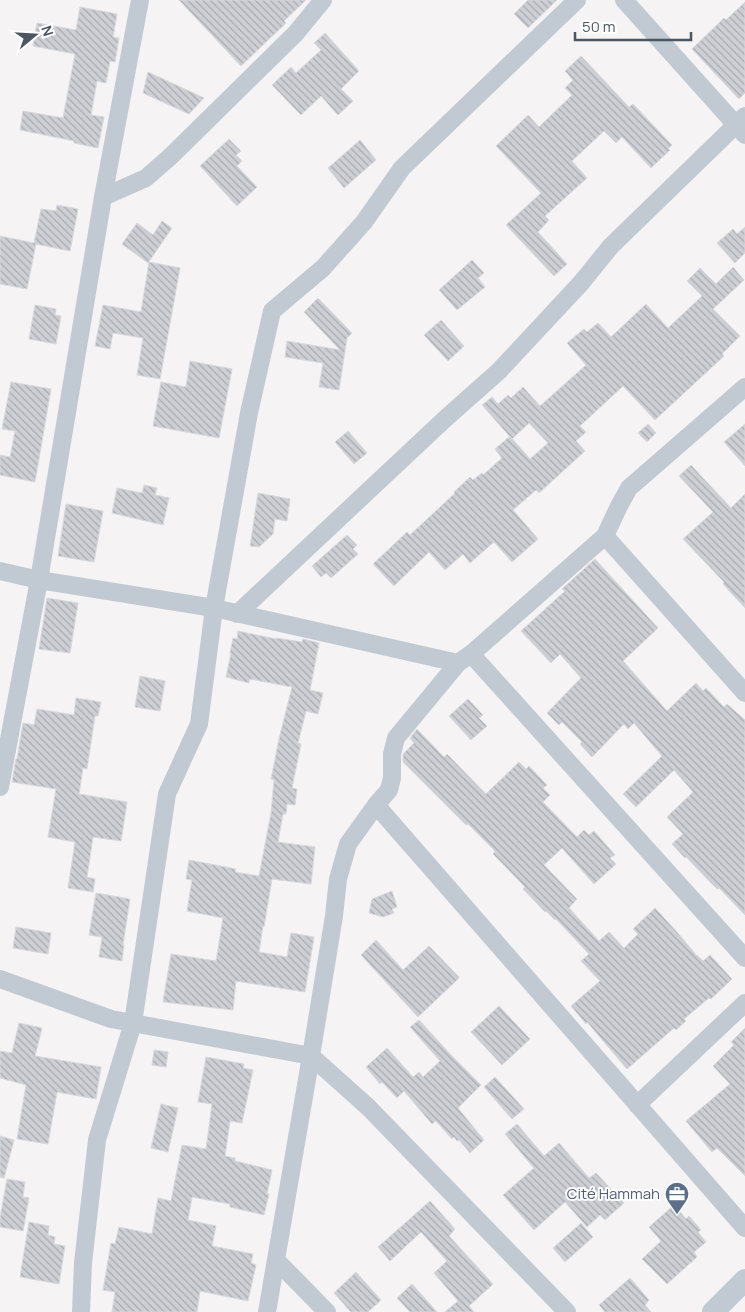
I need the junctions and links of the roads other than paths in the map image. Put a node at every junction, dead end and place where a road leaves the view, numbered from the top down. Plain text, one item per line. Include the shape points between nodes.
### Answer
1 (140, 0) edge
2 (323, 0) edge
3 (577, 0) edge
4 (624, 0) edge
5 (742, 125) edge
6 (103, 197) junction
7 (745, 387) edge
8 (605, 536) junction
9 (0, 571) edge
10 (39, 580) junction
11 (214, 608) junction
12 (237, 614) junction
13 (465, 659) junction
14 (742, 683) edge
15 (0, 787) edge
16 (376, 805) junction
17 (745, 958) edge
18 (0, 979) edge
19 (745, 1003) edge
20 (133, 1023) junction
21 (311, 1056) junction
22 (637, 1105) junction
23 (745, 1228) edge
24 (277, 1261) junction
25 (745, 1280) edge
26 (81, 1312) edge
27 (267, 1312) edge
28 (327, 1312) edge
29 (566, 1312) edge
30 (713, 1312) edge

1 - 6 street
2 - 6 street via 296,33 172,156 146,178
3 - 11 street via 402,168 364,222 323,268 272,311 249,413
4 - 5 street
5 - 12 street via 611,246 582,283 499,370
6 - 10 street
7 - 8 street via 629,488
8 - 13 street
8 - 14 street
9 - 10 street
10 - 11 street
10 - 15 street
11 - 12 street
11 - 20 street via 199,724 167,794
12 - 13 street
13 - 16 street via 396,738 392,778 388,790
13 - 17 street
16 - 21 street via 348,844 338,879
16 - 22 street
18 - 20 street via 112,1019
19 - 22 street
20 - 21 street
20 - 26 street via 97,1140 83,1263
21 - 24 street
21 - 29 street via 368,1107
22 - 23 street
24 - 27 street
24 - 28 street
25 - 30 street

